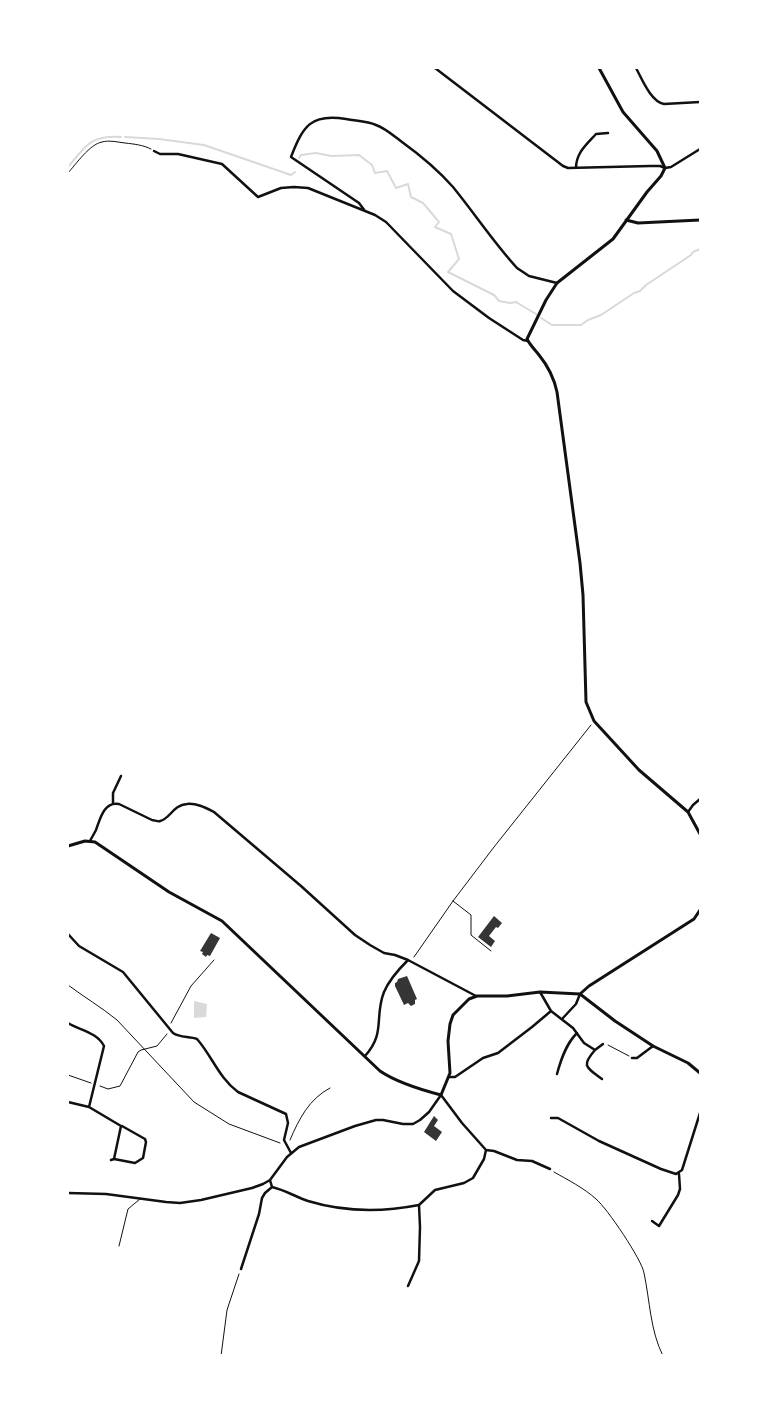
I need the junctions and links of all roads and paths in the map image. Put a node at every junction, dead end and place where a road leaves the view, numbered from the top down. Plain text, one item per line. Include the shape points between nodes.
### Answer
1 (435, 68) edge
2 (599, 68) edge
3 (636, 68) edge
4 (700, 102) edge
5 (608, 133) dead end
6 (700, 149) edge
7 (154, 151) joint
8 (576, 168) junction
9 (665, 168) junction
10 (68, 173) edge
11 (365, 212) junction
12 (626, 220) junction
13 (700, 220) edge
14 (557, 283) junction
15 (528, 341) junction
16 (594, 721) junction
17 (121, 776) dead end
18 (700, 799) edge
19 (113, 804) junction
20 (688, 812) junction
21 (700, 834) edge
22 (90, 841) junction
23 (68, 846) edge
24 (453, 901) junction
25 (700, 910) edge
26 (699, 916) edge
27 (68, 934) edge
28 (492, 951) dead end
29 (214, 960) dead end
30 (410, 961) junction
31 (68, 986) edge
32 (540, 992) junction
33 (580, 994) junction
34 (477, 996) junction
35 (551, 1011) junction
36 (562, 1019) junction
37 (68, 1023) edge
38 (169, 1028) junction
39 (577, 1033) junction
40 (602, 1044) joint
41 (653, 1046) junction
42 (144, 1049) junction
43 (595, 1050) junction
44 (365, 1056) junction
45 (632, 1058) joint
46 (557, 1074) dead end
47 (700, 1074) edge
48 (68, 1075) edge
49 (449, 1077) junction
50 (602, 1079) dead end
51 (94, 1084) junction
52 (330, 1088) dead end
53 (441, 1095) junction
54 (68, 1102) edge
55 (89, 1107) junction
56 (700, 1113) edge
57 (551, 1118) dead end
58 (122, 1126) junction
59 (286, 1144) junction
60 (486, 1150) junction
61 (291, 1154) junction
62 (550, 1169) joint
63 (679, 1174) junction
64 (270, 1180) junction
65 (272, 1187) junction
66 (68, 1192) edge
67 (141, 1198) junction
68 (419, 1205) junction
69 (652, 1221) dead end
70 (119, 1246) dead end
71 (241, 1269) joint
72 (408, 1286) dead end
73 (221, 1356) edge
74 (664, 1356) edge

1 - 8 street via 563,166
2 - 9 street via 623,112 657,151
3 - 4 street via 657,102
5 - 8 street via 596,134 581,151
6 - 9 street
7 - 10 path via 136,144 102,142 93,146
7 - 11 street via 222,164 258,197 281,188 302,188
8 - 9 street
9 - 12 street
11 - 14 street via 359,203 291,157 311,122 336,118 377,125 436,169 517,268 529,276
11 - 15 street via 386,222 468,303
12 - 13 street via 638,223
12 - 14 street via 613,239
14 - 15 street via 527,336
15 - 16 street via 546,364 556,385 580,563 586,702
16 - 20 street via 639,770
16 - 24 path
17 - 19 street via 113,793
18 - 20 street
19 - 22 street via 100,816
19 - 30 street via 158,821 187,804 214,812 355,935 384,953
20 - 21 street
22 - 23 street
22 - 44 street via 169,892 222,921
24 - 28 path via 471,915 471,935
24 - 30 path
25 - 26 street
26 - 33 street
27 - 38 street via 79,946 123,972
29 - 38 path via 191,986
30 - 34 street
30 - 44 street via 399,969 385,990 376,1041
31 - 42 path via 106,1010
32 - 33 street
32 - 34 street
32 - 35 street
33 - 36 street via 576,1004
33 - 41 street
34 - 49 street via 462,1005 451,1019
35 - 36 street
35 - 49 street via 498,1053 455,1077
36 - 39 street
37 - 51 street via 101,1040 104,1046
38 - 42 path via 157,1046
38 - 59 street via 177,1036 197,1039 238,1092 286,1114
39 - 43 street
39 - 46 street via 561,1059
40 - 43 street
40 - 45 path
41 - 45 street
41 - 47 street via 688,1063
42 - 51 path via 136,1054 120,1086 108,1089
42 - 59 path via 203,1109 230,1124
43 - 50 street via 587,1059 587,1066
44 - 53 street via 384,1073
48 - 51 path
49 - 53 street
51 - 55 street
52 - 59 path via 314,1099
53 - 60 street
53 - 61 street via 429,1112 413,1124 383,1120 370,1122 304,1145
54 - 55 street
55 - 58 street
56 - 63 street
57 - 63 street via 558,1118 599,1141
58 - 58 street via 112,1160 135,1163 143,1158 145,1139
59 - 61 street
60 - 62 street via 517,1160 532,1161
60 - 68 street via 473,1178 435,1190
61 - 64 street
62 - 74 path via 600,1202 642,1265 654,1331
63 - 69 street via 678,1195 660,1226
64 - 65 street
64 - 67 street via 255,1187 188,1202
65 - 68 street via 313,1202 353,1210
65 - 71 street via 262,1198
66 - 67 street
67 - 70 lane via 128,1209
68 - 72 street via 419,1261
71 - 73 path via 227,1310

